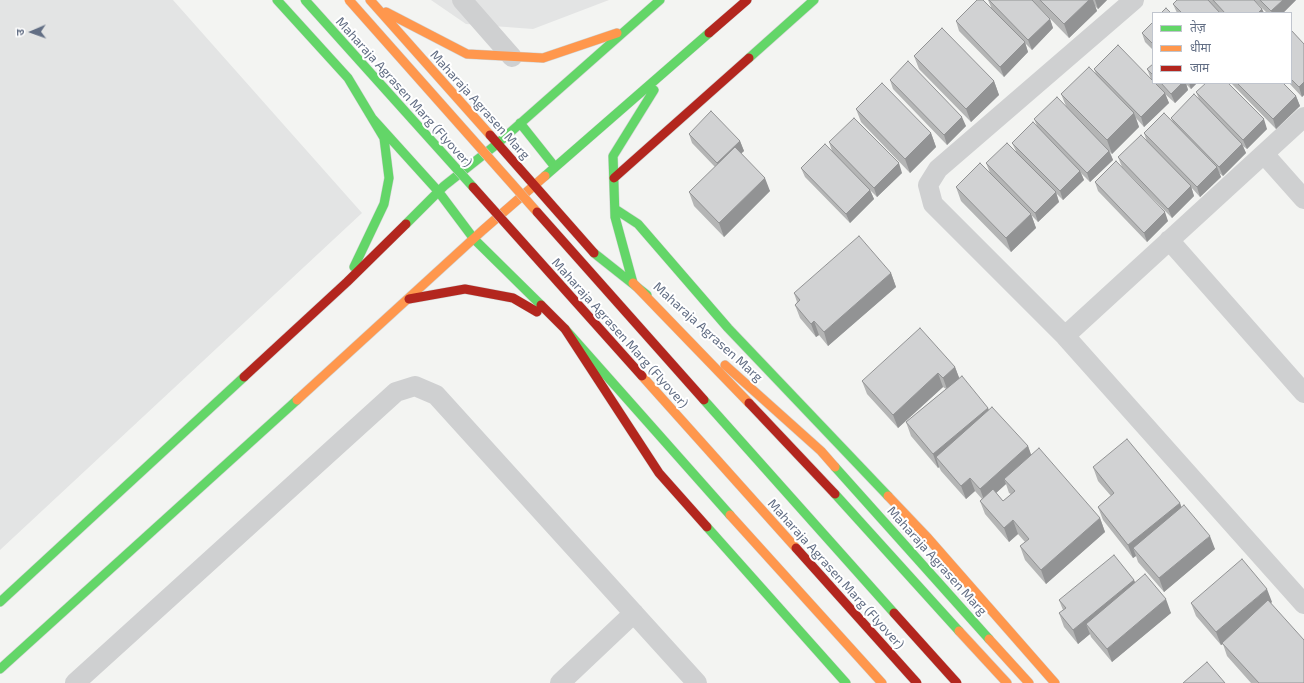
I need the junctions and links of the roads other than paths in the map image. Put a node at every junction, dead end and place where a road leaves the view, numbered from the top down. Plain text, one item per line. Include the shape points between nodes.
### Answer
1 (277, 0) edge
2 (305, 0) edge
3 (349, 0) edge
4 (462, 0) edge
5 (660, 0) edge
6 (746, 0) edge
7 (814, 0) edge
8 (1134, 0) edge
9 (372, 3) edge
10 (626, 30) junction
11 (512, 57) junction
12 (666, 71) junction
13 (1304, 117) edge
14 (372, 118) junction
15 (520, 123) junction
16 (497, 144) junction
17 (1264, 154) junction
18 (555, 167) junction
19 (614, 178) junction
20 (534, 186) junction
21 (438, 191) junction
22 (1304, 199) edge
23 (615, 209) junction
24 (474, 239) junction
25 (1170, 240) junction
26 (346, 282) junction
27 (633, 282) junction
28 (409, 299) junction
29 (565, 329) junction
30 (1064, 336) junction
31 (1304, 393) edge
32 (0, 602) edge
33 (1304, 604) edge
34 (634, 613) junction
35 (0, 669) edge
36 (75, 683) edge
37 (560, 683) edge
38 (697, 683) edge
39 (846, 683) edge
40 (882, 683) edge
41 (917, 683) edge
42 (957, 683) edge
43 (1007, 683) edge
44 (1029, 683) edge
45 (1055, 683) edge

1 - 14 main road via 348,78
2 - 41 main road, Maharaja Agrasen Marg (Flyover), bridge
3 - 42 main road, Maharaja Agrasen Marg (Flyover), bridge via 858,575
4 - 11 street
5 - 10 main road
6 - 12 main road
7 - 19 main road
8 - 30 street via 938,169 928,185 933,204
9 - 11 main road via 467,54
9 - 16 main road, Maharaja Agrasen Marg
10 - 11 main road via 543,58
10 - 15 main road
12 - 18 main road
12 - 19 main road via 612,156
13 - 17 street
14 - 21 main road
14 - 26 main road via 384,138 389,178 384,204
15 - 16 main road
15 - 18 main road
16 - 20 main road, Maharaja Agrasen Marg
16 - 21 main road
17 - 22 street
17 - 25 street
18 - 20 main road
19 - 23 main road
20 - 24 main road
20 - 27 main road, Maharaja Agrasen Marg via 595,254
21 - 24 main road
21 - 26 main road
23 - 27 main road
23 - 45 main road via 638,224 728,328 927,537
24 - 28 main road
24 - 29 main road
25 - 30 street
25 - 31 street
26 - 32 main road
27 - 43 main road via 797,452
27 - 44 main road, Maharaja Agrasen Marg via 821,451
28 - 29 main road via 465,289 513,298
28 - 35 main road
29 - 39 main road via 659,473
29 - 40 main road
30 - 33 street
34 - 36 street via 436,395 415,386 396,392
34 - 37 street
34 - 38 street

